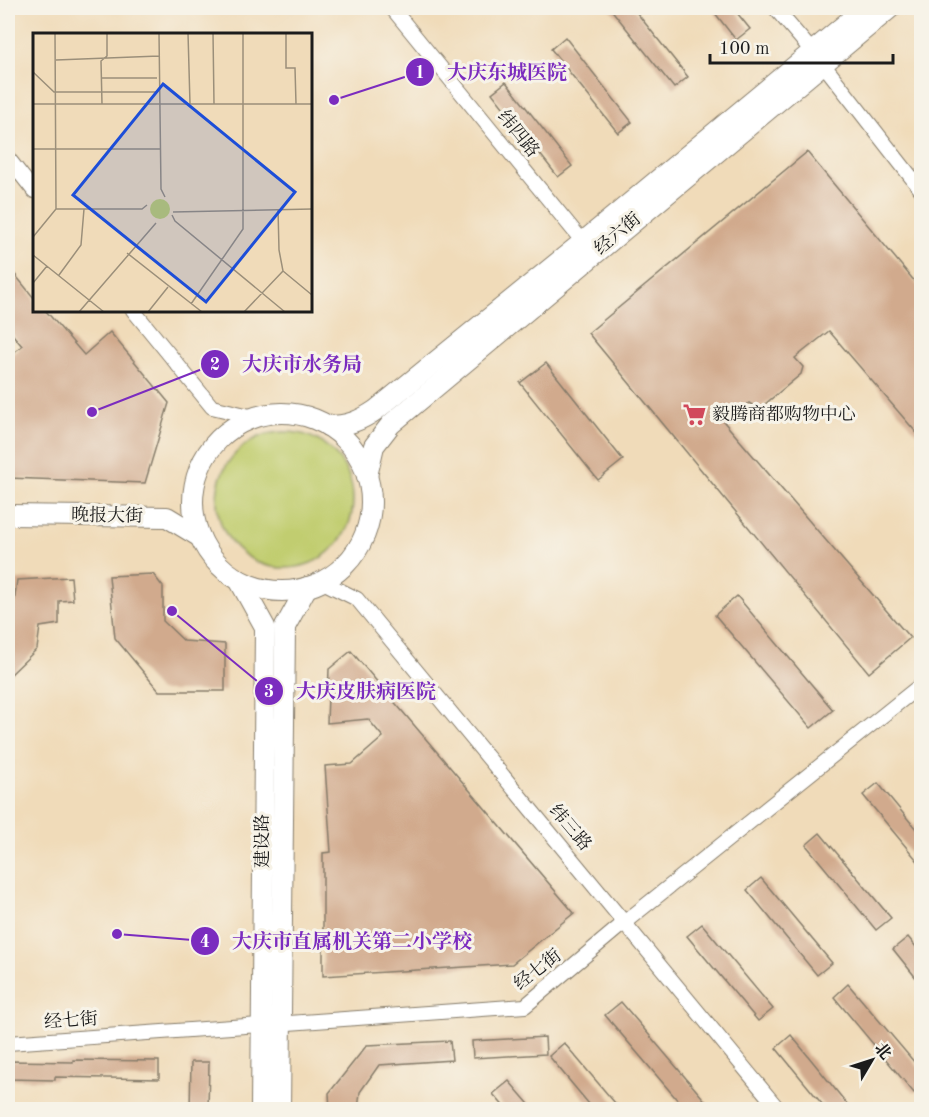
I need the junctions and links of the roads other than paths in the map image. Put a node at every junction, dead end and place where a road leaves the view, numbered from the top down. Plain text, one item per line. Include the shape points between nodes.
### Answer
1 (392, 8) edge
2 (776, 8) edge
3 (865, 8) edge
4 (890, 8) edge
5 (818, 58) junction
6 (8, 158) edge
7 (33, 190) edge
8 (921, 191) edge
9 (588, 248) junction
10 (135, 312) edge
11 (254, 417) junction
12 (328, 426) junction
13 (367, 476) junction
14 (8, 515) edge
15 (200, 537) junction
16 (239, 580) junction
17 (315, 584) junction
18 (921, 684) edge
19 (625, 922) junction
20 (271, 1026) junction
21 (8, 1043) edge
22 (771, 1107) edge
23 (261, 1110) edge
24 (280, 1110) edge

1 - 9 street, 纬四路
2 - 5 street
3 - 5 main road, 经六街
4 - 5 main road, 经六街
5 - 8 street
5 - 9 main road, 经六街
6 - 7 street
9 - 12 main road, 经六街 via 376,410 351,424
9 - 13 main road, 经六街 via 391,424 374,446
10 - 11 street via 212,407
11 - 12 main road via 284,412 313,418
11 - 15 main road via 228,430 208,452 196,479 193,509
12 - 13 main road via 339,432 358,454
13 - 17 main road via 371,512 363,540 347,564
14 - 15 main road, 晚报大街 via 167,517
15 - 16 main road via 216,562
16 - 17 main road via 266,590 296,590
16 - 20 main road, 建设路 via 265,627
17 - 19 street, 纬三路 via 357,599
17 - 20 main road, 建设路 via 285,627
18 - 19 street, 经七街
19 - 20 street, 经七街 via 525,1006
19 - 22 street, 纬三路
20 - 21 street, 经七街
20 - 23 main road, 建设路
20 - 24 main road, 建设路

